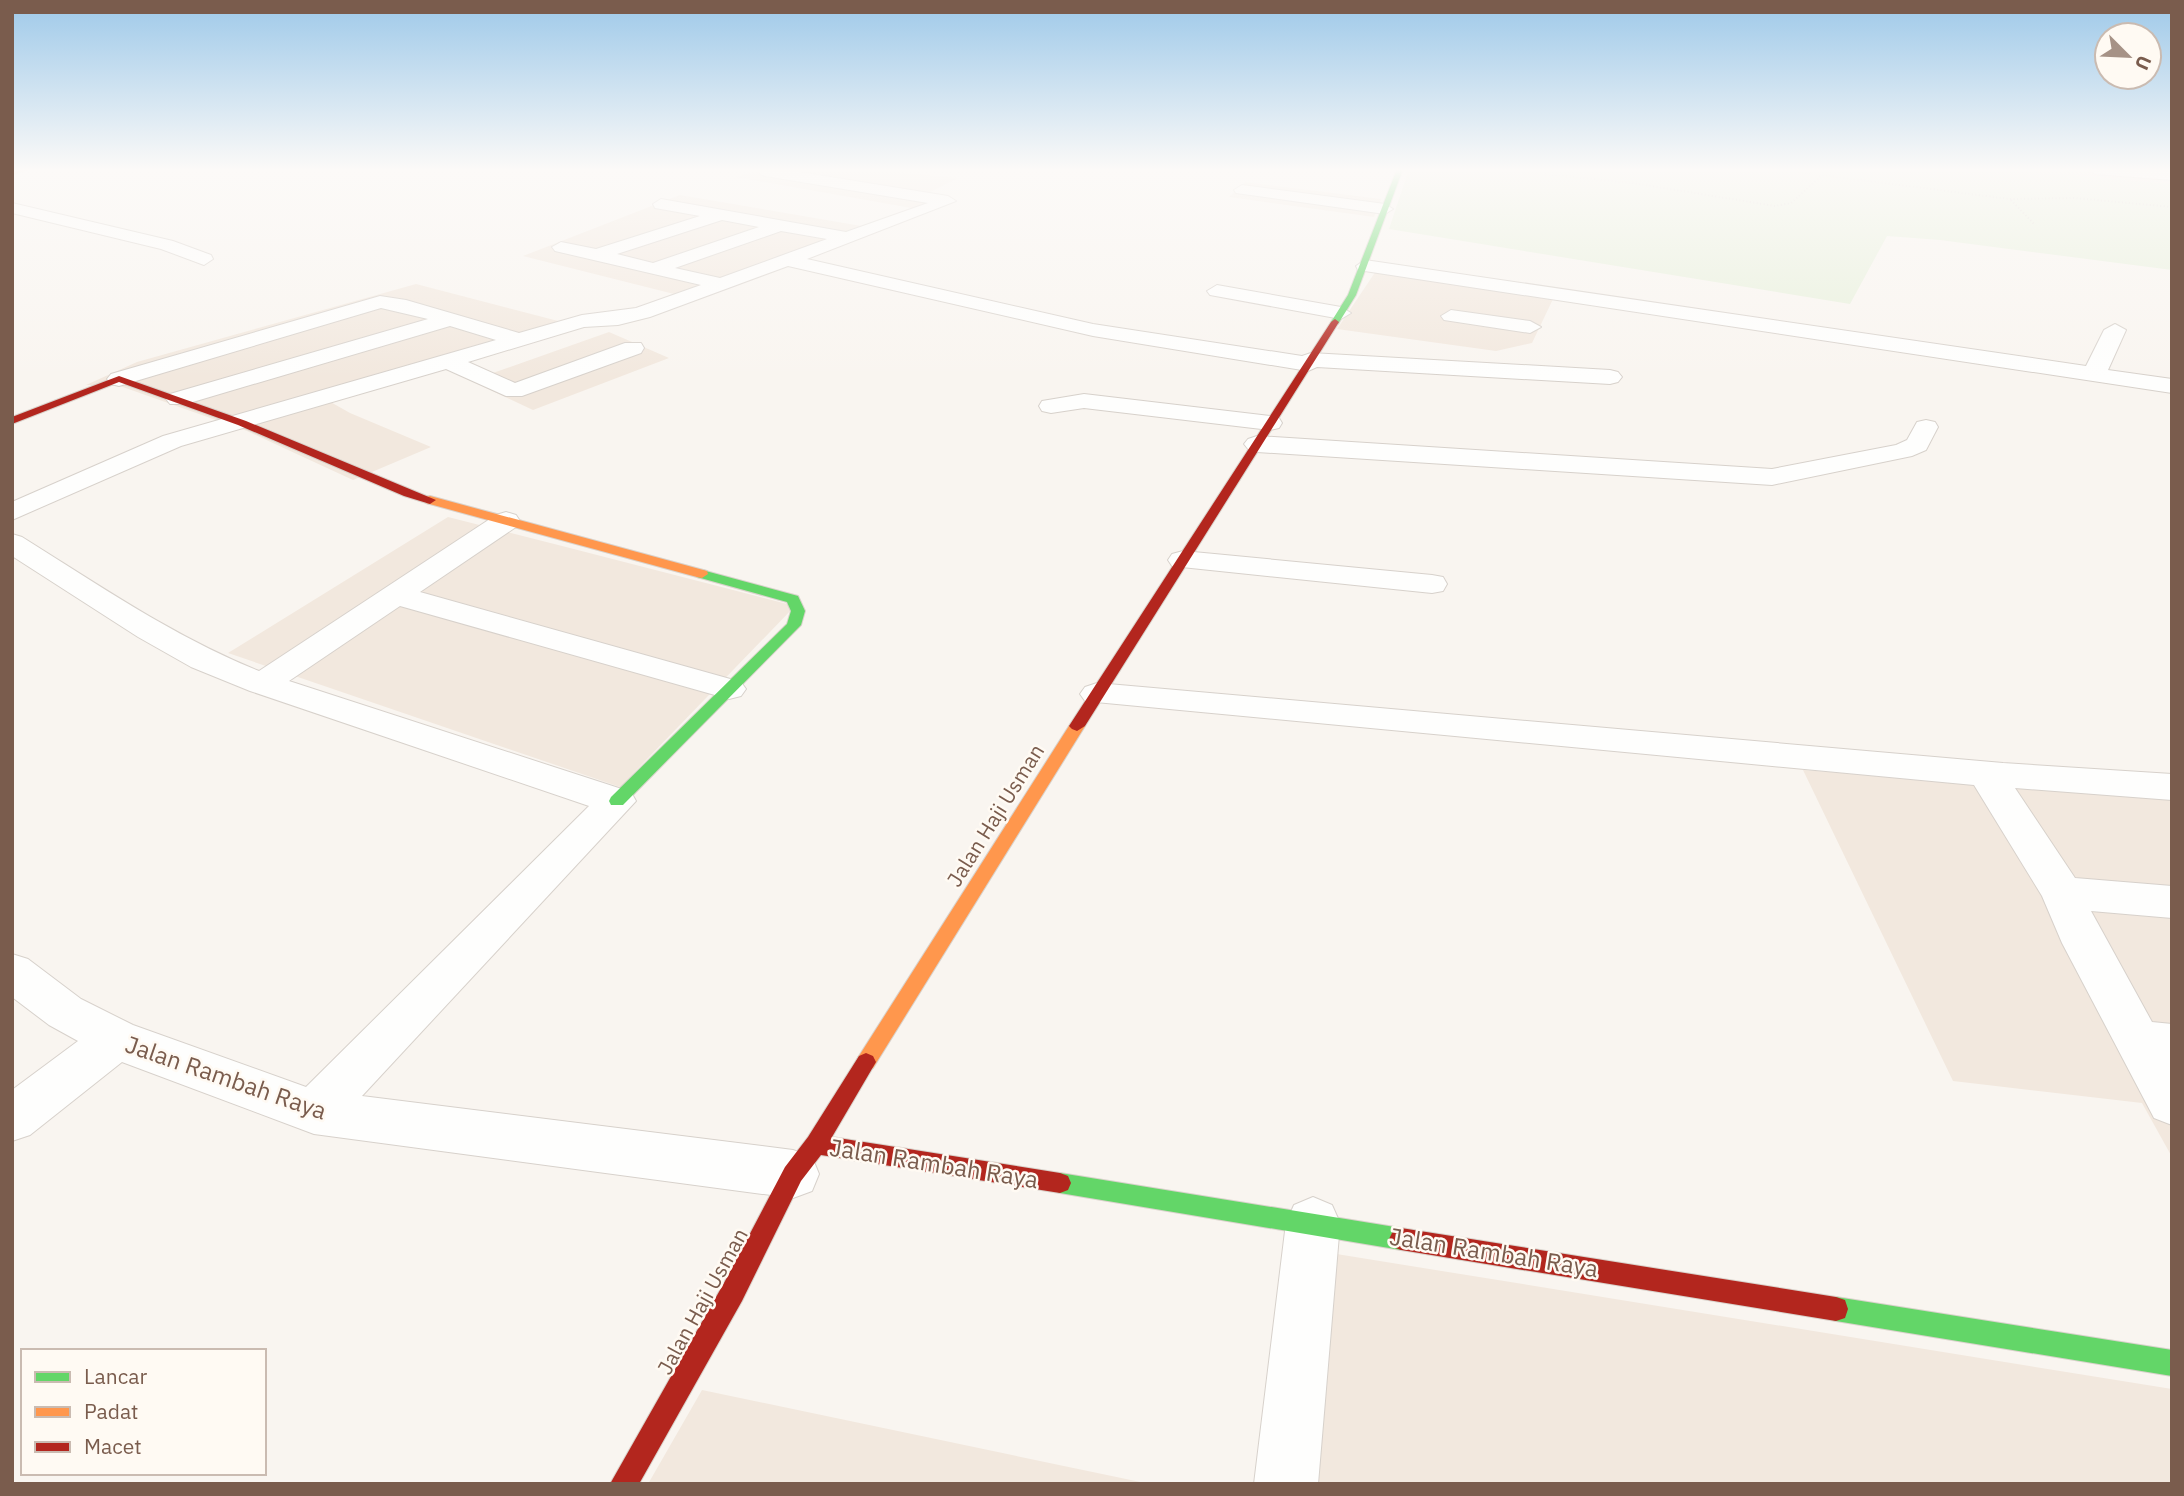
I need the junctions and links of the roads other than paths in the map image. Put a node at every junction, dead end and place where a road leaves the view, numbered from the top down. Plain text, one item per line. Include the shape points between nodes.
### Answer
1 (141, 239) edge
2 (648, 239) edge
3 (742, 239) edge
4 (840, 239) edge
5 (1375, 239) edge
6 (561, 247) dead end
7 (596, 255) junction
8 (204, 259) dead end
9 (786, 260) junction
10 (1365, 266) junction
11 (653, 269) junction
12 (1472, 282) junction
13 (721, 285) junction
14 (1217, 291) dead end
15 (1341, 313) junction
16 (1451, 316) junction
17 (451, 319) junction
18 (1530, 327) dead end
19 (2115, 330) dead end
20 (1438, 337) dead end
21 (516, 339) junction
22 (633, 348) dead end
23 (447, 360) junction
24 (1310, 362) junction
25 (2094, 374) junction
26 (1610, 377) dead end
27 (119, 379) junction
28 (2172, 386) edge
29 (178, 399) junction
30 (1051, 406) dead end
31 (12, 421) edge
32 (237, 422) junction
33 (1926, 427) dead end
34 (1264, 434) junction
35 (12, 512) edge
36 (506, 521) junction
37 (12, 543) edge
38 (1183, 560) junction
39 (1432, 584) dead end
40 (396, 595) junction
41 (262, 684) junction
42 (729, 689) junction
43 (1097, 694) junction
44 (1986, 773) junction
45 (2172, 787) edge
46 (617, 801) junction
47 (2062, 893) junction
48 (2172, 902) edge
49 (12, 972) edge
50 (116, 1039) junction
51 (2154, 1042) edge
52 (2172, 1102) edge
53 (314, 1112) junction
54 (12, 1119) edge
55 (804, 1159) junction
56 (1314, 1223) junction
57 (2172, 1363) edge
58 (624, 1484) edge
59 (1286, 1484) edge

1 - 8 street
2 - 7 street
3 - 11 street
4 - 9 street
5 - 10 main road, Jalan Haji Usman
6 - 7 street
7 - 11 street
9 - 13 street
9 - 24 street via 1093,330
10 - 12 street
10 - 15 main road, Jalan Haji Usman
11 - 13 street
12 - 16 street
12 - 25 street
13 - 21 street via 631,316 582,321
14 - 15 street
15 - 24 main road, Jalan Haji Usman
16 - 18 street
16 - 20 street
17 - 21 street
17 - 27 street via 380,302
17 - 29 street
19 - 25 street
21 - 23 street
22 - 23 street via 514,391
23 - 32 street
24 - 26 street
24 - 34 main road, Jalan Haji Usman
25 - 28 street
27 - 29 main road
27 - 31 main road
29 - 32 main road
30 - 34 street via 1084,401
32 - 35 street via 172,441
32 - 36 main road via 408,494
33 - 34 street via 1917,445 1903,450 1772,477 1653,472
34 - 38 main road, Jalan Haji Usman
36 - 40 street
36 - 42 main road via 793,599 798,611 794,625
37 - 41 street via 149,630 203,660
38 - 39 street
38 - 43 main road, Jalan Haji Usman
40 - 41 street
40 - 42 street
41 - 46 street
42 - 46 main road
43 - 44 street
43 - 55 main road, Jalan Haji Usman
44 - 45 street
44 - 47 street
46 - 53 street
47 - 48 street
47 - 51 street via 2084,943
49 - 50 street, Jalan Rambah Raya via 65,1012
50 - 53 street, Jalan Rambah Raya
50 - 54 street
51 - 52 street
53 - 55 street, Jalan Rambah Raya
55 - 56 main road, Jalan Rambah Raya
55 - 58 main road, Jalan Haji Usman
56 - 57 main road, Jalan Rambah Raya
56 - 59 street

